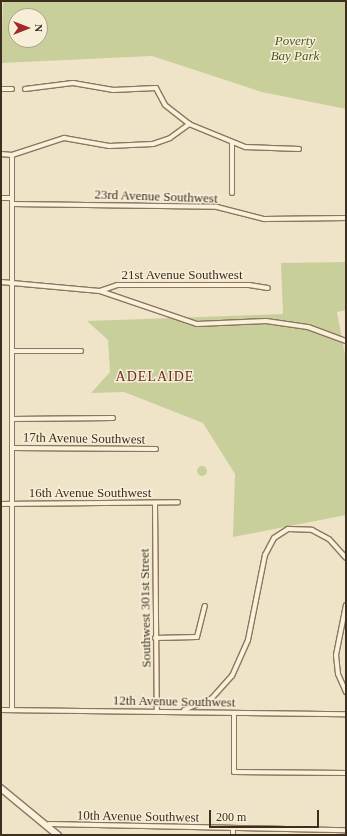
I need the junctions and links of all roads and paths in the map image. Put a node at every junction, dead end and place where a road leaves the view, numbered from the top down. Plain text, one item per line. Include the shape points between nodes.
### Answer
1 (1, 89) edge
2 (12, 89) dead end
3 (26, 89) dead end
4 (189, 124) junction
5 (232, 143) junction
6 (299, 149) dead end
7 (1, 154) edge
8 (12, 155) junction
9 (232, 192) dead end
10 (1, 198) edge
11 (12, 198) junction
12 (12, 204) junction
13 (346, 218) edge
14 (1, 282) edge
15 (12, 282) junction
16 (268, 288) dead end
17 (100, 291) junction
18 (346, 341) edge
19 (12, 351) junction
20 (80, 351) dead end
21 (113, 418) dead end
22 (12, 419) junction
23 (12, 448) junction
24 (156, 449) dead end
25 (178, 502) dead end
26 (155, 503) junction
27 (1, 504) edge
28 (12, 504) junction
29 (346, 558) edge
30 (346, 605) edge
31 (204, 606) dead end
32 (155, 638) junction
33 (346, 692) edge
34 (1, 710) edge
35 (12, 710) junction
36 (157, 712) junction
37 (172, 712) junction
38 (234, 713) junction
39 (346, 714) edge
40 (346, 773) edge
41 (1, 788) edge
42 (49, 824) junction
43 (233, 828) junction
44 (346, 830) edge
45 (58, 835) edge
46 (233, 835) edge

1 - 2 street
3 - 4 street via 73,84 113,90 158,88 165,105
4 - 5 street
4 - 8 street via 170,138 153,144 109,146 64,138
5 - 6 street via 252,148
5 - 9 street
7 - 8 street
8 - 11 street
10 - 11 street
11 - 12 street
12 - 13 street, 23rd Avenue Southwest via 217,208 264,219
12 - 15 street
14 - 15 street, 21st Avenue Southwest
15 - 17 street, 21st Avenue Southwest
15 - 19 street
16 - 17 street, 21st Avenue Southwest via 253,285 122,284
17 - 18 street via 197,324 266,321 308,327
19 - 20 street
19 - 22 street
21 - 22 street
22 - 23 street
23 - 24 street, 17th Avenue Southwest
23 - 28 street
25 - 26 street, 16th Avenue Southwest
26 - 28 street, 16th Avenue Southwest
26 - 32 street, Southwest 301st Street
27 - 28 street, 16th Avenue Southwest
28 - 35 street
29 - 37 street via 329,539 312,530 288,529 270,544 248,640 227,684 204,703
30 - 33 street via 336,655 338,674
31 - 32 street via 197,637
32 - 36 street, Southwest 301st Street
34 - 35 street, 12th Avenue Southwest
35 - 36 street, 12th Avenue Southwest
36 - 37 street, 12th Avenue Southwest
37 - 38 street, 12th Avenue Southwest
38 - 39 street, 12th Avenue Southwest
38 - 40 street via 234,772
41 - 42 main road
42 - 43 street, 10th Avenue Southwest
42 - 45 main road
43 - 44 street, 10th Avenue Southwest
43 - 46 street

